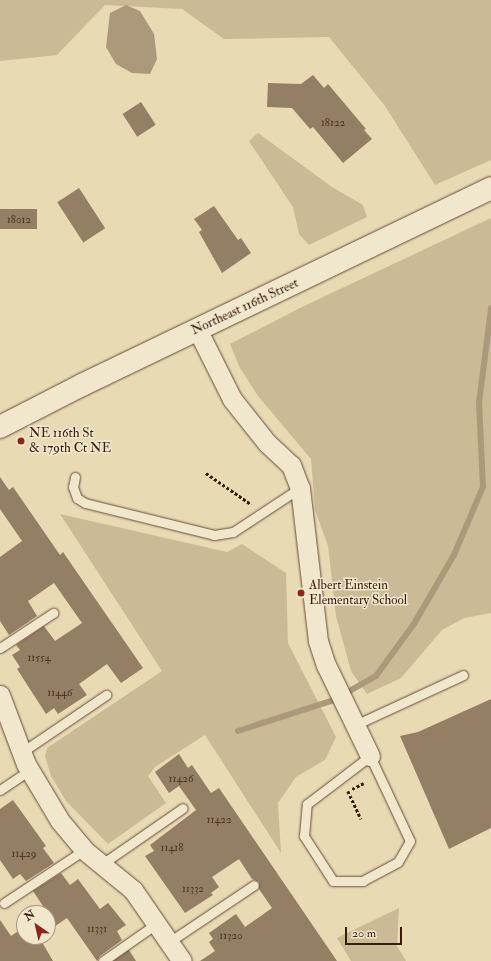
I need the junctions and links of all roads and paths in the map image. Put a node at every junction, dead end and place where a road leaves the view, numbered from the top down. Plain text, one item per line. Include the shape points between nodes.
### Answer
1 (489, 192) edge
2 (197, 329) junction
3 (0, 427) edge
4 (206, 473) dead end
5 (75, 478) dead end
6 (300, 488) junction
7 (252, 505) dead end
8 (54, 613) dead end
9 (0, 648) edge
10 (463, 675) dead end
11 (0, 695) edge
12 (106, 695) dead end
13 (355, 725) junction
14 (22, 752) junction
15 (370, 756) junction
16 (30, 770) junction
17 (364, 783) dead end
18 (0, 790) edge
19 (183, 808) dead end
20 (361, 819) dead end
21 (84, 850) junction
22 (102, 864) junction
23 (254, 885) dead end
24 (4, 903) dead end
25 (156, 924) junction
26 (169, 942) junction
27 (103, 961) edge
28 (182, 961) edge

1 - 2 street, Northeast 116th Street
2 - 3 street, Northeast 116th Street
2 - 6 street via 232,399 267,443 291,465
4 - 7 path
5 - 6 lane via 73,487 77,498 85,503 214,535 233,532
6 - 13 street via 318,641 326,665
8 - 9 lane
10 - 13 lane
11 - 14 street
12 - 14 lane
13 - 15 street
14 - 16 street
15 - 15 lane via 307,804 304,836 333,881 363,881 398,862 410,841
16 - 18 lane
16 - 21 street via 60,821
17 - 20 path via 347,792
19 - 22 lane
21 - 22 street
21 - 24 lane
22 - 25 street via 133,890
23 - 26 lane
25 - 26 street
25 - 27 lane
26 - 28 street

